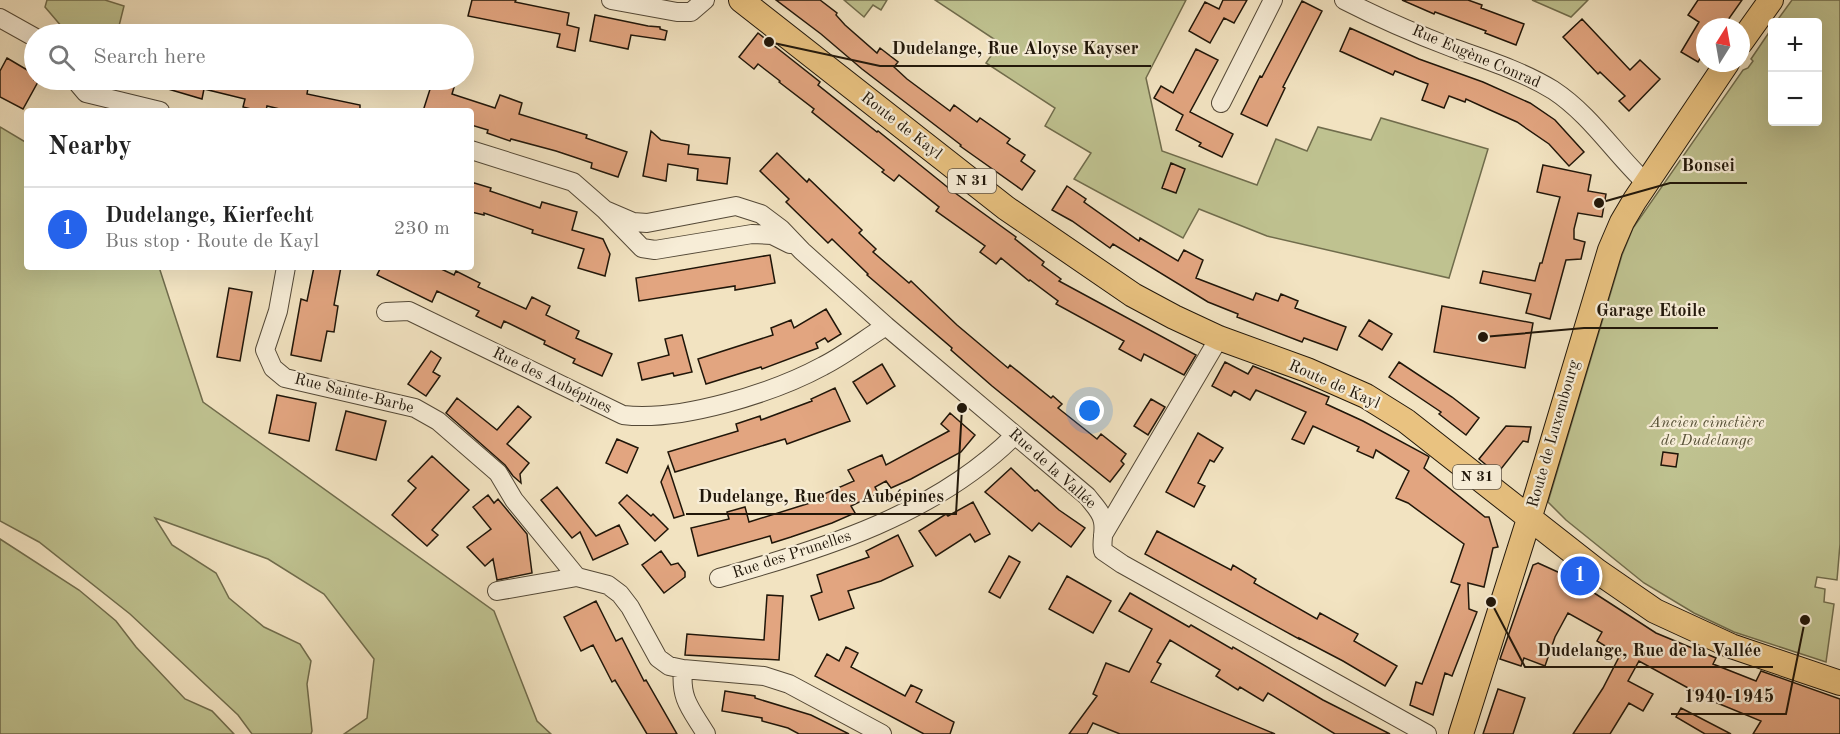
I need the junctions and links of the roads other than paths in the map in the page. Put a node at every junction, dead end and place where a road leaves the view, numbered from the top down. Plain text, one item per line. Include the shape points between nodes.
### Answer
1 (611, 0) edge
2 (705, 0) edge
3 (741, 0) edge
4 (1273, 0) edge
5 (1344, 0) edge
6 (1771, 0) edge
7 (0, 18) edge
8 (1750, 29) edge
9 (24, 31) edge
10 (1721, 72) edge
11 (83, 90) edge
12 (1221, 102) dead end
13 (148, 108) edge
14 (474, 151) edge
15 (1646, 183) junction
16 (726, 208) junction
17 (605, 210) junction
18 (646, 223) junction
19 (736, 237) junction
20 (642, 248) junction
21 (802, 251) junction
22 (285, 270) edge
23 (386, 312) dead end
24 (886, 326) junction
25 (1219, 338) junction
26 (1015, 435) junction
27 (1529, 519) junction
28 (1103, 535) junction
29 (577, 577) junction
30 (719, 578) dead end
31 (497, 591) dead end
32 (683, 669) junction
33 (1840, 683) edge
34 (706, 734) edge
35 (882, 734) edge
36 (1427, 734) edge
37 (1461, 734) edge

1 - 2 street via 677,12 691,12
3 - 25 main road, Route de Kayl / N 31 via 1006,208 1132,295
4 - 12 street
5 - 15 street, Rue Eugène Conrad via 1546,86 1600,131 1624,163
6 - 8 main road
7 - 9 street
10 - 15 main road, Route de Luxembourg
11 - 13 street
14 - 17 street, Rue de la Vallée via 573,182
15 - 27 main road, Route de Luxembourg via 1610,250
16 - 18 street, Rue de la Vallée
16 - 19 street via 736,216
16 - 21 street, Rue de la Vallée via 736,206 761,214
17 - 18 street, Rue de la Vallée
17 - 20 street, Rue de la Vallée
18 - 20 street via 640,239
19 - 20 street, Rue de la Vallée via 655,250
19 - 21 street, Rue de la Vallée via 772,235
21 - 24 street, Rue de la Vallée
22 - 29 street, Rue Sainte-Barbe via 265,350 273,368 285,378 415,408 438,421 498,473 514,500
23 - 24 street, Rue des Aubépines via 409,311 623,415 644,418 735,401 784,384 825,366
24 - 26 street, Rue de la Vallée
25 - 27 main road, Route de Kayl / N 31 via 1366,396 1406,421
25 - 28 street
26 - 28 street, Rue de la Vallée via 1087,496 1100,512
26 - 30 street, Rue des Prunelles via 993,457 962,478 884,522 801,555
27 - 33 main road, Route de Kayl / N 31 via 1655,611 1689,629
27 - 37 main road, Route de Luxembourg
28 - 36 street, Rue de la Vallée via 1103,552 1122,564
29 - 31 street
29 - 32 street via 608,585 620,594 658,658
32 - 34 street via 684,698
32 - 35 street via 764,676 789,684

